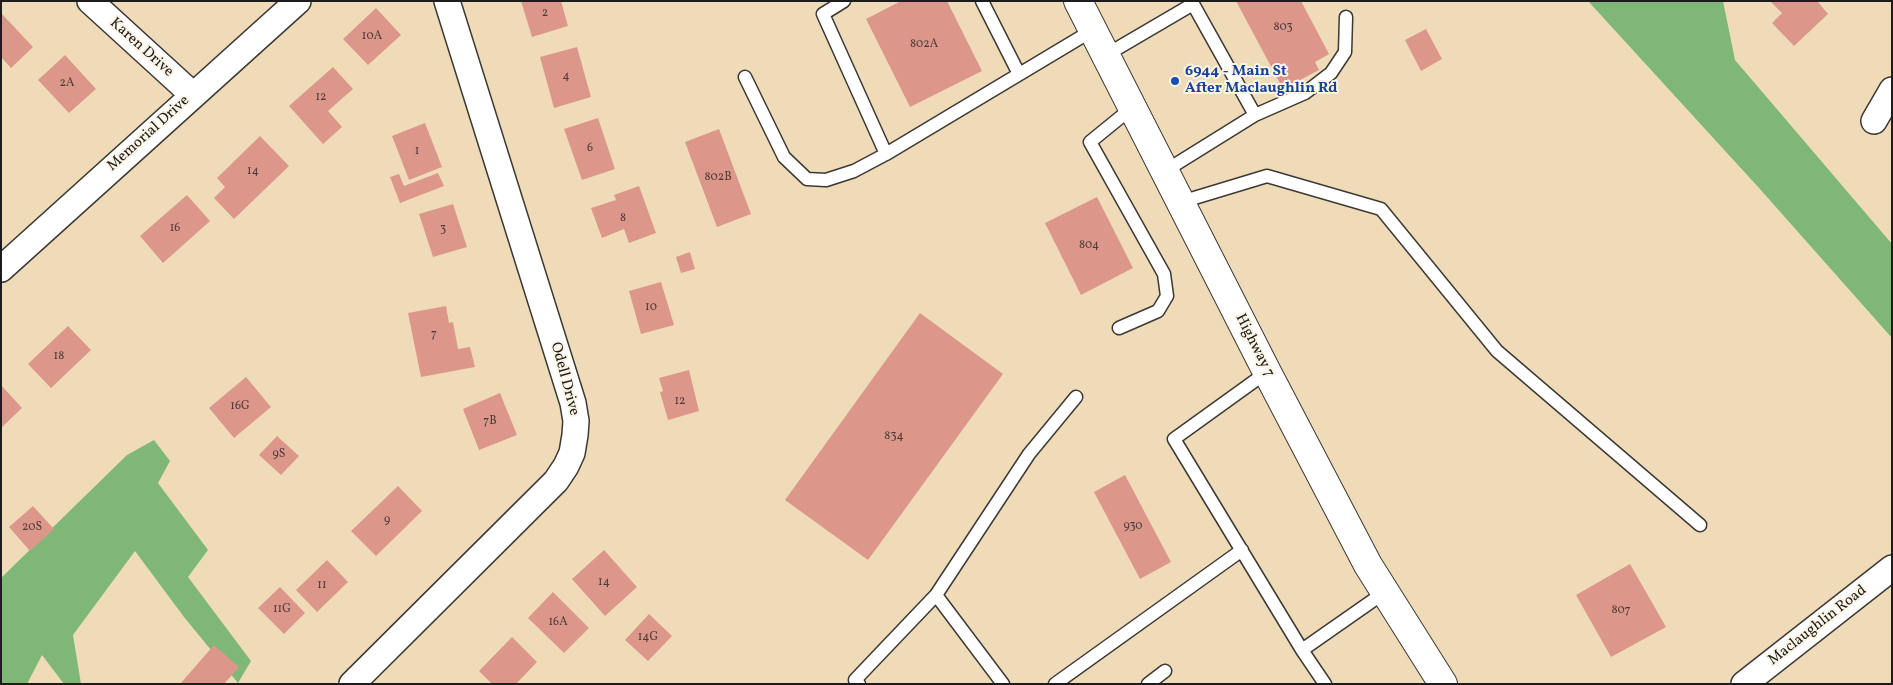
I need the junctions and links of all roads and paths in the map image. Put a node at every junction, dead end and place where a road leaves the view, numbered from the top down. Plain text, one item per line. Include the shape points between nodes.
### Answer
1 (90, 1) edge
2 (298, 1) edge
3 (447, 1) edge
4 (844, 1) edge
5 (982, 1) edge
6 (1078, 1) edge
7 (1195, 3) edge
8 (1346, 17) dead end
9 (1093, 30) junction
10 (1106, 55) junction
11 (1019, 74) junction
12 (745, 77) dead end
13 (1892, 90) edge
14 (193, 95) junction
15 (1133, 107) junction
16 (1254, 115) junction
17 (1874, 121) dead end
18 (886, 154) junction
19 (1165, 170) junction
20 (1181, 202) junction
21 (1, 269) edge
22 (1119, 328) dead end
23 (1267, 372) junction
24 (1076, 397) dead end
25 (1700, 525) dead end
26 (1242, 550) junction
27 (1892, 568) edge
28 (1385, 592) junction
29 (936, 595) junction
30 (1302, 650) junction
31 (1165, 671) dead end
32 (352, 684) edge
33 (859, 684) edge
34 (1003, 684) edge
35 (1056, 684) edge
36 (1148, 684) edge
37 (1325, 684) edge
38 (1443, 684) edge
39 (1744, 684) edge

1 - 14 street, Karen Drive
2 - 14 street, Memorial Drive
3 - 32 street, Odell Drive via 573,403 576,435 572,453 556,481
4 - 18 lane via 823,14
5 - 11 lane
6 - 9 main road, Highway 7
7 - 10 lane
7 - 16 lane
8 - 16 lane via 1345,52 1331,73 1305,93
9 - 10 main road, Highway 7
9 - 11 lane
10 - 15 main road, Highway 7
11 - 18 lane
12 - 18 lane via 784,157 807,180 840,176
13 - 17 street
14 - 21 street, Memorial Drive
15 - 19 main road, Highway 7
15 - 22 lane via 1090,142 1164,274 1167,296 1158,311
16 - 19 lane
19 - 20 main road, Highway 7
20 - 23 main road, Highway 7
20 - 25 lane via 1267,176 1381,209 1497,351
23 - 26 lane via 1174,439
23 - 28 main road, Highway 7
24 - 29 lane via 1030,454
26 - 30 lane
26 - 35 lane
27 - 39 street, Maclaughlin Road
28 - 30 lane
28 - 38 main road, Highway 7
29 - 33 lane via 856,680
29 - 34 lane
30 - 37 lane
31 - 36 lane

